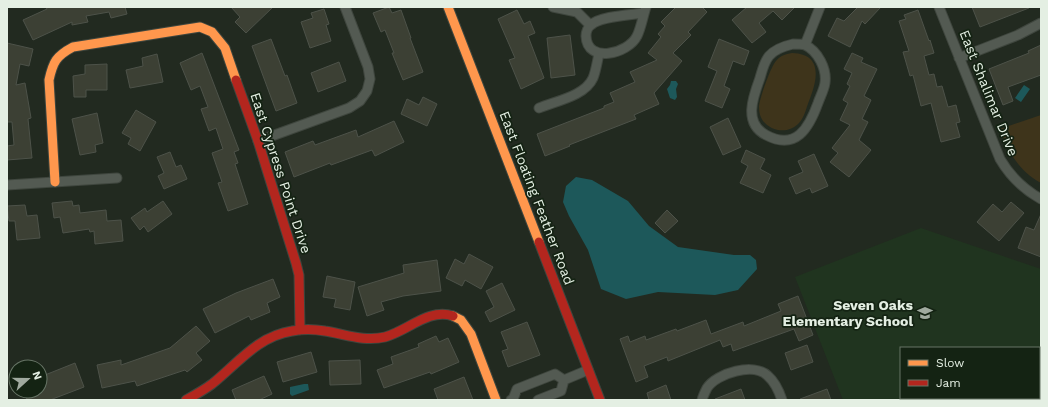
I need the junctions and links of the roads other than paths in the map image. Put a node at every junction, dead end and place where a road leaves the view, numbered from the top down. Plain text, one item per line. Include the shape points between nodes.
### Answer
1 (345, 7) edge
2 (448, 7) edge
3 (553, 7) edge
4 (820, 7) edge
5 (939, 7) edge
6 (645, 10) edge
7 (1041, 22) edge
8 (590, 25) junction
9 (805, 45) junction
10 (599, 54) junction
11 (959, 58) junction
12 (539, 108) dead end
13 (258, 142) junction
14 (117, 178) dead end
15 (55, 182) junction
16 (7, 185) edge
17 (1041, 199) edge
18 (300, 330) junction
19 (588, 370) junction
20 (564, 380) junction
21 (186, 400) edge
22 (496, 400) edge
23 (513, 400) edge
24 (538, 400) edge
25 (600, 400) edge
26 (702, 400) edge
27 (782, 400) edge

1 - 13 street via 368,67 370,79 367,91 360,101 349,108
2 - 19 street, East Floating Feather Road
3 - 8 street via 577,12
4 - 9 street
5 - 11 street, East Shalimar Drive
6 - 8 street via 600,19
6 - 10 street via 637,37 630,46 621,51
7 - 11 street via 1018,35
8 - 10 street via 586,41 589,47
9 - 9 street via 793,44 782,47 770,55 765,63 752,101 751,113 756,125 770,137 791,139 800,135 811,121 825,83 825,71 820,59
10 - 12 street via 594,78 588,87 580,93
11 - 17 street, East Shalimar Drive via 1000,159 1014,179
13 - 15 street, East Cypress Point Drive via 225,48 212,32 200,27 188,28 73,47 61,53 52,65 49,80
13 - 18 street, East Cypress Point Drive via 299,275
14 - 15 street
15 - 16 street
18 - 21 street via 271,336 245,352 208,387
18 - 22 street via 324,331 360,339 379,338 396,333 430,316 442,313 453,315 462,320 470,332
19 - 20 street
19 - 25 street, East Floating Feather Road
20 - 23 street via 555,374 524,386 517,389
20 - 24 street via 561,391
26 - 27 street via 707,388 718,378 754,368 768,375 777,386

